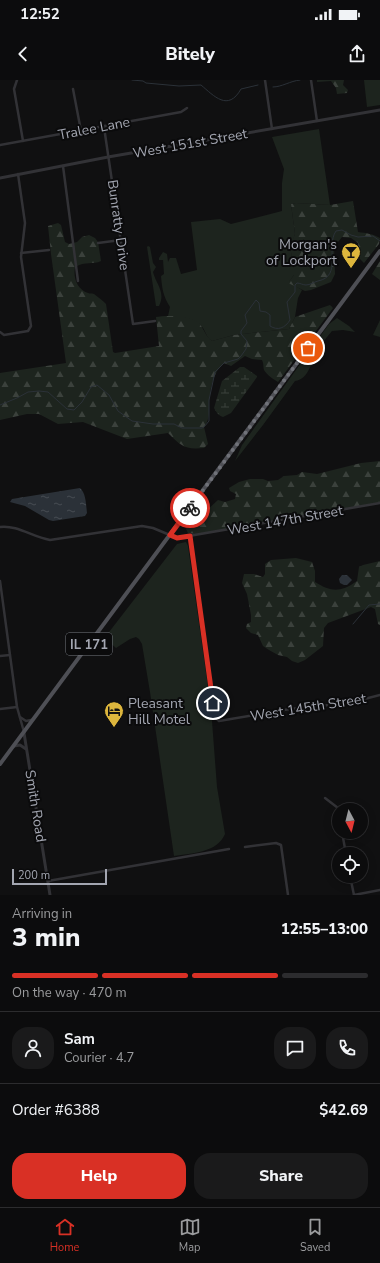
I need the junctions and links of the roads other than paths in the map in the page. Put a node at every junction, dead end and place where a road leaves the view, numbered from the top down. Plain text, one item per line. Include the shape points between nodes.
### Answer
1 (17, 80) edge
2 (265, 80) edge
3 (310, 80) edge
4 (73, 89) dead end
5 (187, 108) dead end
6 (380, 110) edge
7 (317, 121) junction
8 (104, 127) junction
9 (272, 129) junction
10 (81, 131) junction
11 (23, 141) junction
12 (0, 145) edge
13 (108, 157) junction
14 (63, 166) junction
15 (18, 174) junction
16 (0, 178) edge
17 (121, 240) junction
18 (98, 243) dead end
19 (49, 250) dead end
20 (380, 251) edge
21 (21, 254) junction
22 (78, 281) dead end
23 (155, 321) dead end
24 (0, 332) edge
25 (380, 503) edge
26 (0, 527) edge
27 (170, 535) junction
28 (190, 536) junction
29 (0, 582) edge
30 (1, 597) edge
31 (10, 655) junction
32 (0, 656) edge
33 (380, 695) edge
34 (17, 707) junction
35 (0, 709) edge
36 (20, 718) junction
37 (33, 720) junction
38 (24, 732) junction
39 (14, 746) junction
40 (26, 749) junction
41 (0, 764) edge
42 (325, 798) dead end
43 (332, 803) edge
44 (245, 847) dead end
45 (229, 849) dead end
46 (48, 881) junction
47 (351, 883) edge
48 (380, 890) edge
49 (50, 895) edge
50 (288, 895) edge
51 (354, 895) edge

1 - 11 street via 14,89
2 - 9 street
3 - 7 street
4 - 10 street
5 - 8 street, Tralee Lane via 181,112
6 - 7 street, West 151st Street
7 - 9 street, West 151st Street
8 - 10 street, Tralee Lane
8 - 13 street, Bunratty Drive
9 - 13 street, West 151st Street
10 - 11 street, Tralee Lane
11 - 12 street, Tralee Lane
13 - 14 street, West 151st Street
13 - 17 street, Bunratty Drive
14 - 15 street, West 151st Street
14 - 22 street
15 - 16 street, West 151st Street
15 - 21 street via 25,223
17 - 18 street
17 - 23 street, Bunratty Drive via 133,324
19 - 21 street
20 - 27 main road, IL 171
21 - 24 street via 31,326 28,331 4,335
25 - 28 street, West 147th Street
26 - 27 street, West 147th Street via 13,527 50,540 137,526 153,528
27 - 28 street, West 147th Street via 177,538
27 - 37 main road, IL 171
28 - 33 street, West 145th Street via 215,717 219,721
29 - 30 street, Smith Road
30 - 31 street, Smith Road
31 - 32 street
31 - 34 street, Smith Road
34 - 35 street
34 - 36 street, Smith Road
36 - 37 street via 26,721
36 - 38 street, Smith Road
37 - 38 main road, IL 171
38 - 39 main road, IL 171
38 - 40 street, Smith Road
39 - 40 street via 20,745
39 - 41 main road, IL 171
40 - 46 street, Smith Road
42 - 43 street
44 - 50 street via 276,843 281,845
45 - 46 street
46 - 49 street, Smith Road
47 - 51 street
48 - 51 street

